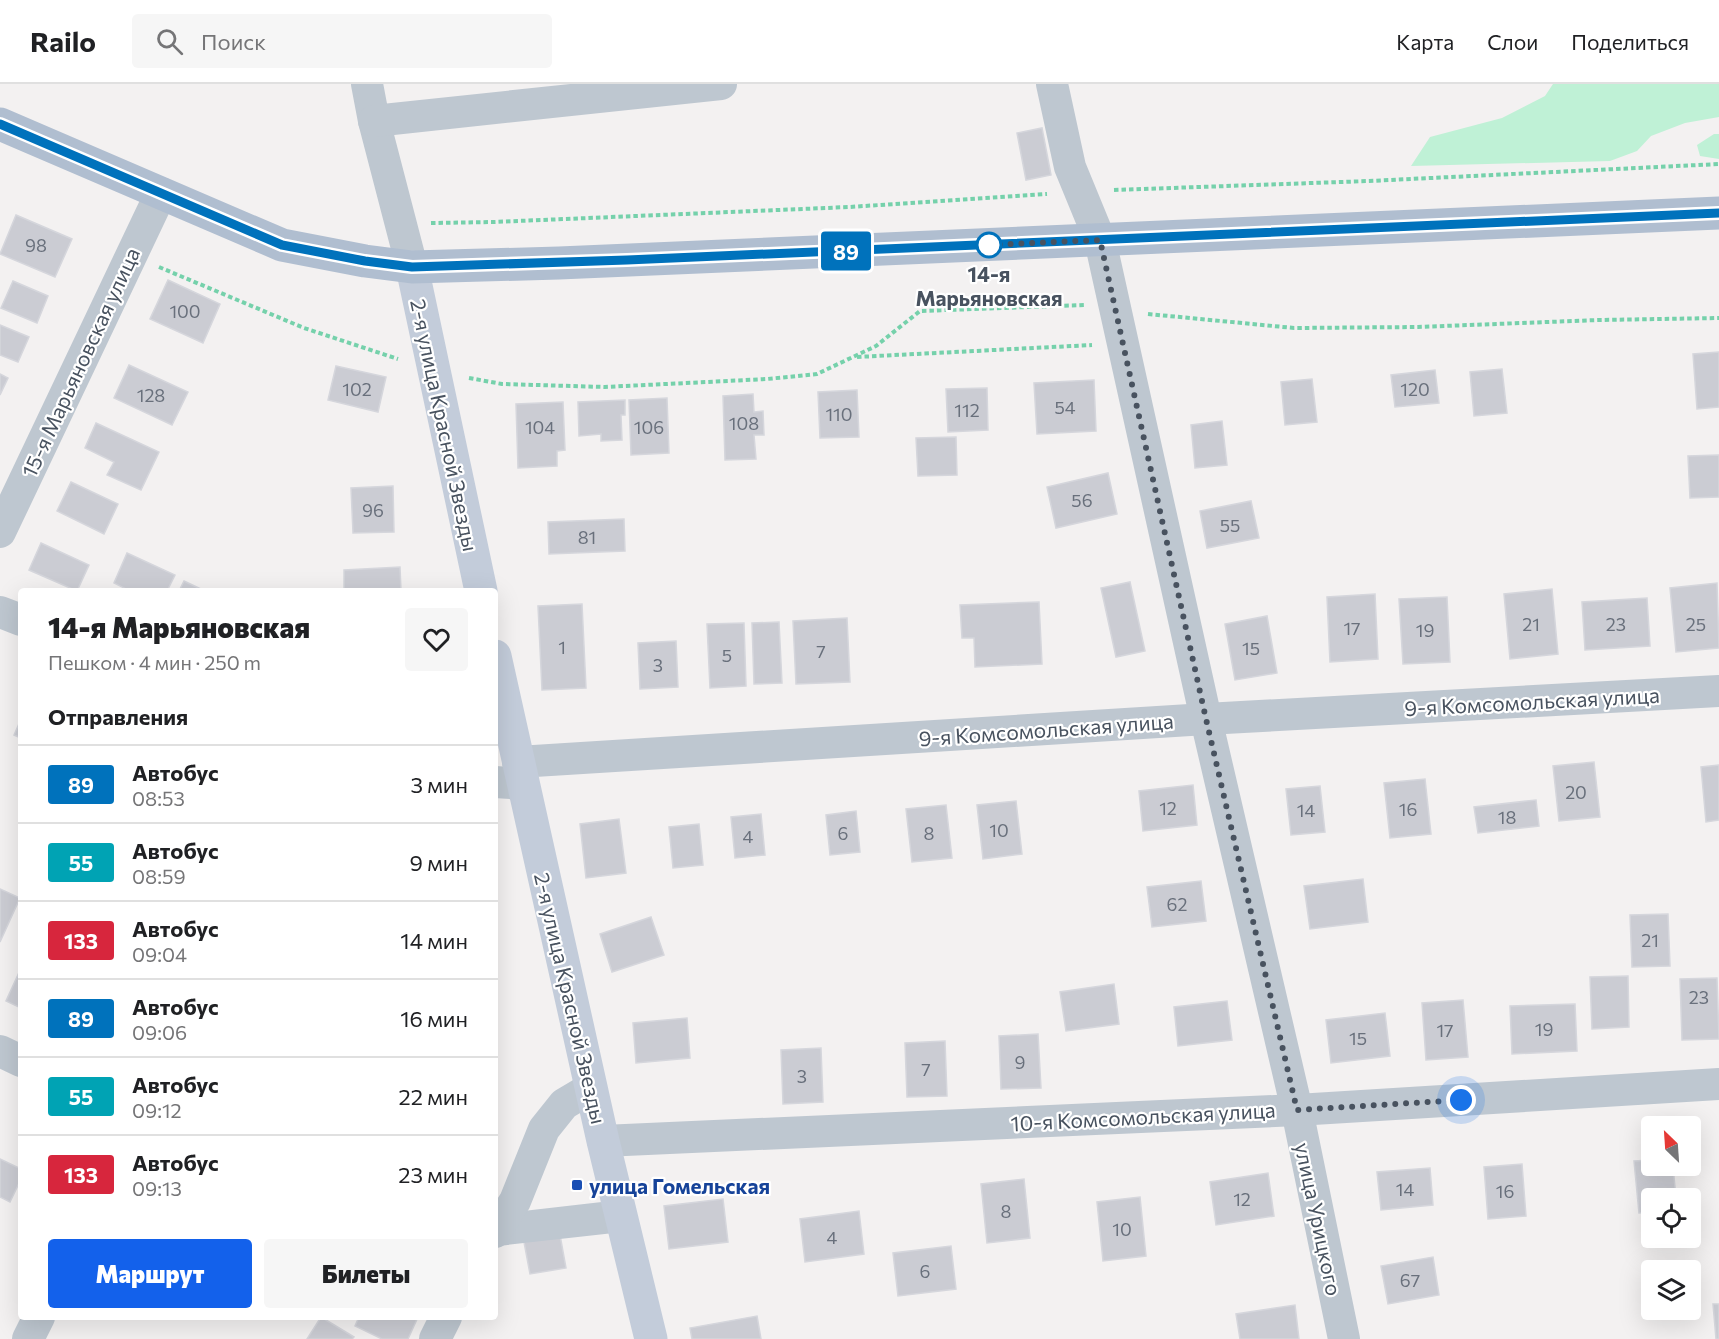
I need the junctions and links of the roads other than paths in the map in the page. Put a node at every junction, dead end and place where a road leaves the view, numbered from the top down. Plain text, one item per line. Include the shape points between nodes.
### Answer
1 (367, 84) edge
2 (721, 84) edge
3 (1052, 84) edge
4 (374, 121) junction
5 (0, 124) edge
6 (161, 192) junction
7 (1719, 213) edge
8 (1100, 240) junction
9 (412, 267) junction
10 (0, 532) edge
11 (480, 588) edge
12 (0, 612) edge
13 (18, 619) edge
14 (498, 677) edge
15 (1719, 691) edge
16 (1206, 719) junction
17 (512, 776) edge
18 (0, 1051) edge
19 (18, 1060) edge
20 (1719, 1084) edge
21 (591, 1088) junction
22 (1297, 1110) junction
23 (603, 1141) junction
24 (621, 1216) junction
25 (498, 1228) edge
26 (498, 1231) edge
27 (38, 1320) edge
28 (444, 1320) edge
29 (28, 1339) edge
30 (435, 1339) edge
31 (651, 1339) edge
32 (1344, 1339) edge

1 - 4 street, 2-я улица Красной Звезды
2 - 4 street
3 - 8 street, улица Урицкого via 1070,167
4 - 9 street, 2-я улица Красной Звезды
5 - 6 main road
6 - 9 main road via 282,245
6 - 10 street, 15-я Марьяновская улица
7 - 8 main road
8 - 9 main road
8 - 16 street, улица Урицкого
9 - 11 street, 2-я улица Красной Звезды
12 - 13 street
14 - 17 street, 2-я улица Красной Звезды
15 - 16 street, 9-я Комсомольская улица
16 - 17 street, 9-я Комсомольская улица
16 - 22 street, улица Урицкого
17 - 21 street, 2-я улица Красной Звезды
18 - 19 street
20 - 22 street, 10-я Комсомольская улица
21 - 23 street, 2-я улица Красной Звезды
21 - 25 street via 564,1104 544,1129 515,1201
22 - 23 street, 10-я Комсомольская улица
22 - 32 street, улица Урицкого
23 - 24 street, 2-я улица Красной Звезды
24 - 26 street
24 - 31 street, 2-я улица Красной Звезды
27 - 29 street
28 - 30 street

